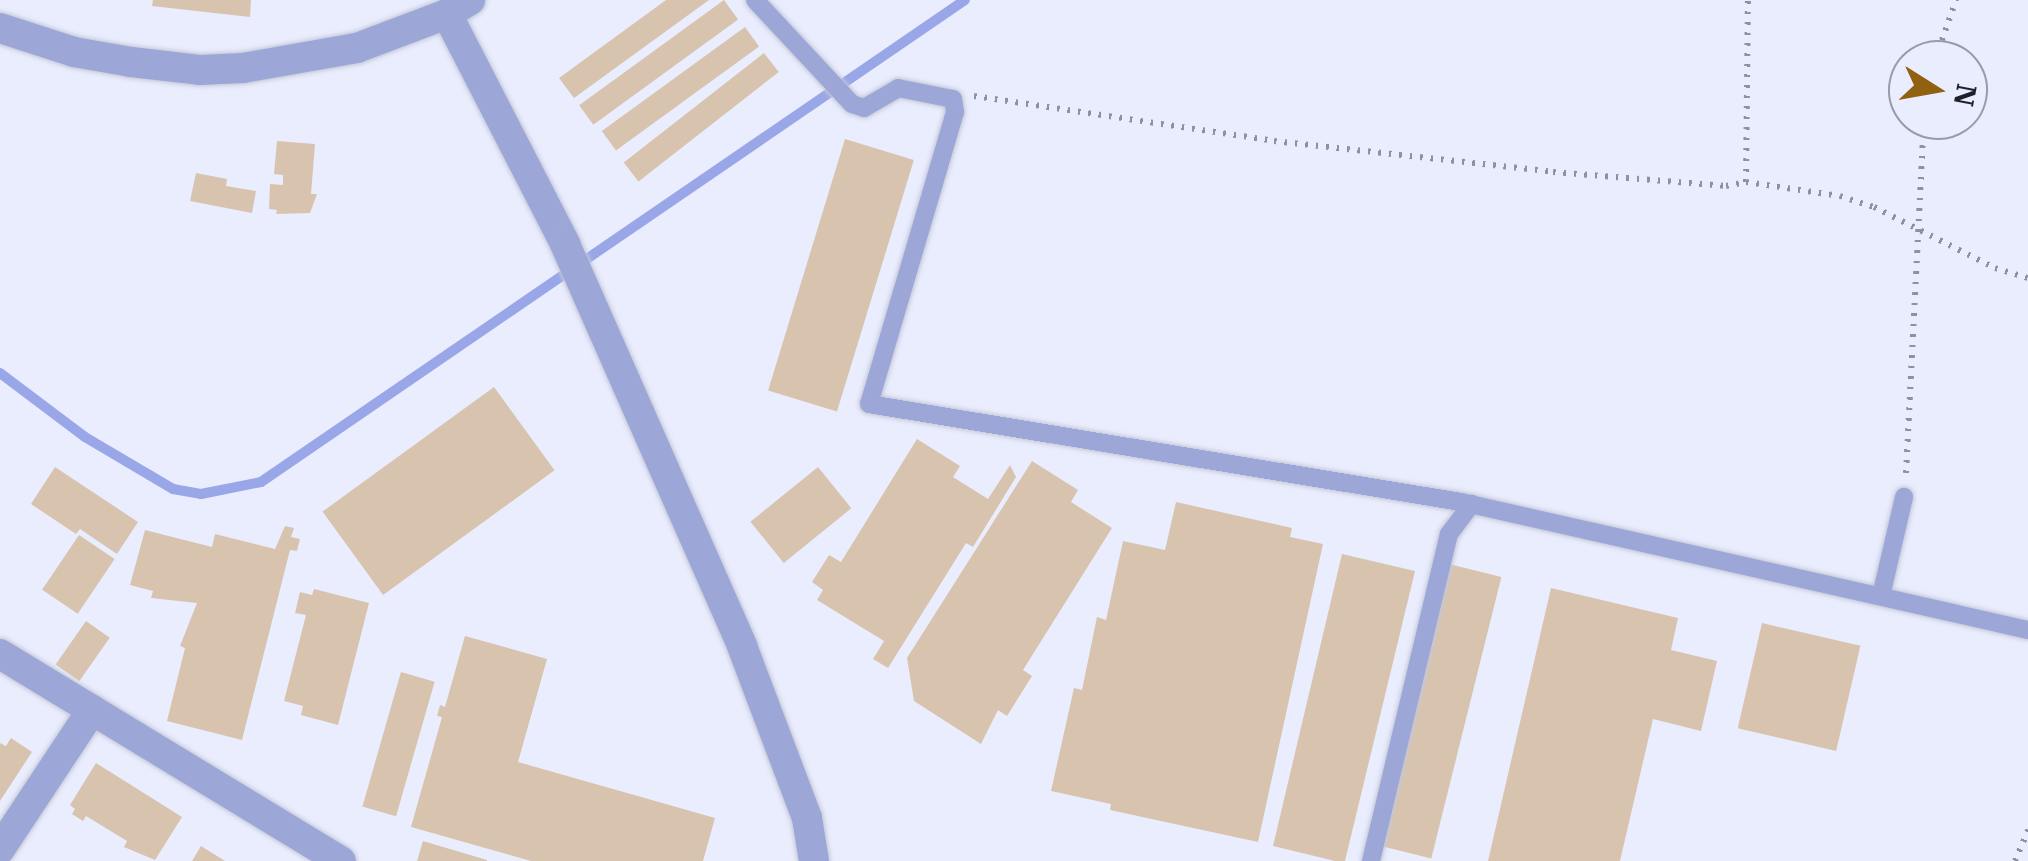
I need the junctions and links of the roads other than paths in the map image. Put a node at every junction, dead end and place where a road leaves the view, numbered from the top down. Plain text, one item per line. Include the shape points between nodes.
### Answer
1 (754, 0) edge
2 (458, 7) edge
3 (0, 28) edge
4 (1904, 497) road end
5 (1472, 504) junction
6 (1881, 596) junction
7 (2028, 630) edge
8 (0, 654) edge
9 (92, 710) junction
10 (0, 849) edge
11 (340, 861) edge
12 (814, 861) edge
13 (1371, 861) edge

1 - 5 lane via 852,104 864,108 898,88 954,99 956,112 870,404
2 - 3 street via 357,48 200,70 74,52
2 - 12 street via 742,646 806,818
4 - 6 lane
5 - 6 lane
5 - 13 lane via 1449,534
6 - 7 lane
8 - 9 street
9 - 10 street
9 - 11 street

